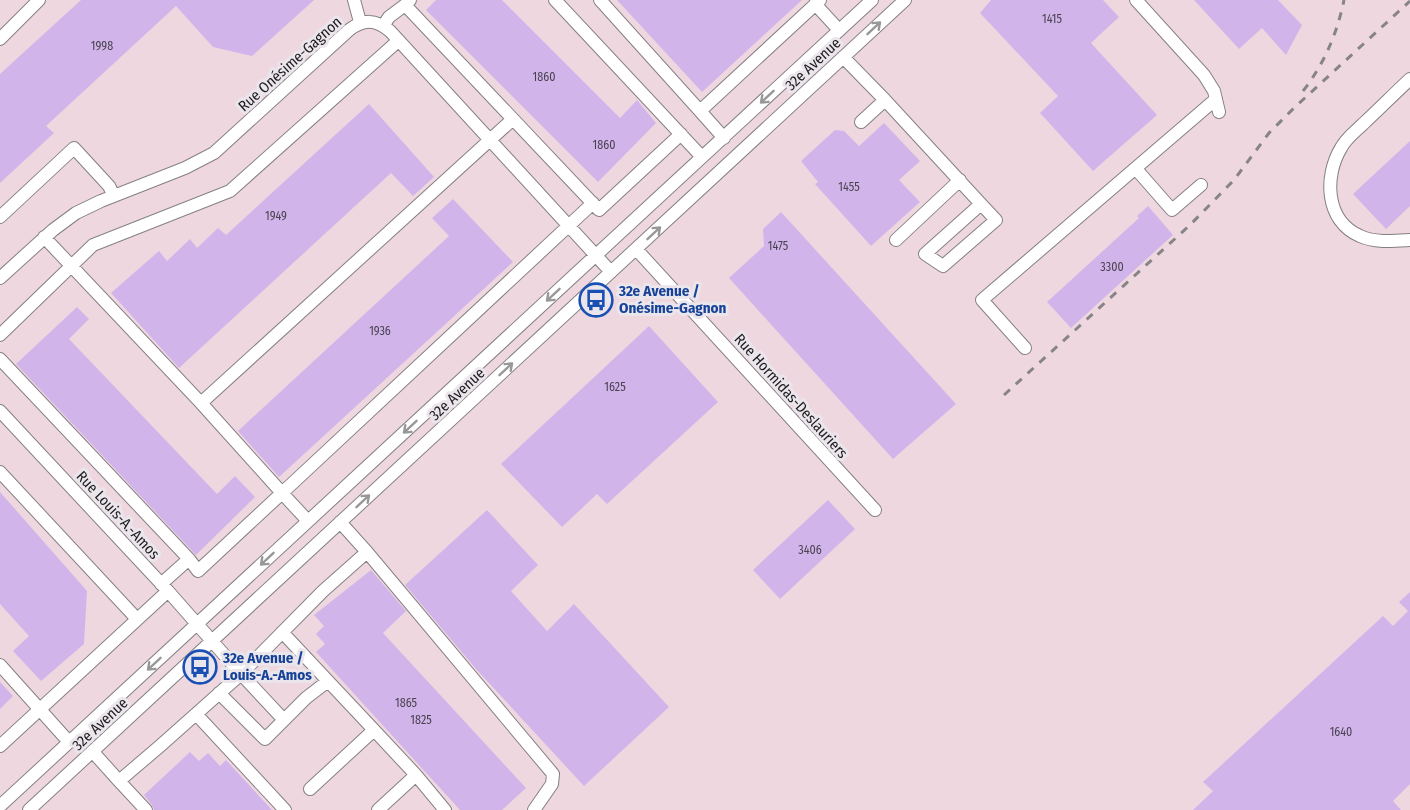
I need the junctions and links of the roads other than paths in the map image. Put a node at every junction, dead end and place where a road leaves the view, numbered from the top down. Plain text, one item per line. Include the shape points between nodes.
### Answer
1 (39, 0) edge
2 (354, 0) edge
3 (555, 0) edge
4 (600, 0) edge
5 (872, 0) edge
6 (905, 0) edge
7 (1136, 0) edge
8 (407, 2) edge
9 (818, 2) edge
10 (360, 22) junction
11 (382, 26) junction
12 (839, 30) junction
13 (0, 39) edge
14 (398, 41) junction
15 (843, 57) junction
16 (1410, 79) edge
17 (1216, 99) junction
18 (885, 100) junction
19 (700, 111) junction
20 (1219, 112) dead end
21 (513, 118) junction
22 (861, 122) dead end
23 (681, 134) junction
24 (724, 138) junction
25 (490, 140) junction
26 (702, 157) junction
27 (1136, 169) junction
28 (960, 180) junction
29 (1201, 185) dead end
30 (114, 196) junction
31 (593, 203) junction
32 (981, 204) junction
33 (0, 217) edge
34 (568, 225) junction
35 (44, 237) junction
36 (896, 240) dead end
37 (1410, 240) edge
38 (636, 249) junction
39 (596, 255) junction
40 (72, 266) junction
41 (611, 272) junction
42 (0, 278) edge
43 (0, 335) edge
44 (1024, 348) dead end
45 (0, 359) edge
46 (201, 403) junction
47 (0, 411) edge
48 (0, 472) edge
49 (282, 493) junction
50 (875, 510) dead end
51 (308, 521) junction
52 (340, 522) junction
53 (367, 552) junction
54 (189, 559) junction
55 (164, 587) junction
56 (137, 619) junction
57 (197, 624) junction
58 (282, 632) junction
59 (212, 641) junction
60 (0, 665) edge
61 (241, 674) junction
62 (328, 681) junction
63 (219, 693) junction
64 (40, 709) junction
65 (196, 714) junction
66 (284, 720) junction
67 (374, 730) junction
68 (69, 742) junction
69 (0, 746) edge
70 (93, 752) junction
71 (416, 775) junction
72 (119, 781) junction
73 (310, 789) dead end
74 (0, 806) edge
75 (29, 810) edge
76 (146, 810) edge
77 (285, 810) edge
78 (378, 810) edge
79 (445, 810) edge
80 (534, 810) edge

1 - 13 street
2 - 10 street
3 - 23 street
4 - 19 street
5 - 12 street, 32e Avenue
15 -> 6 street, 32e Avenue
7 - 17 street via 1204,75
8 - 11 street
8 - 21 street
9 - 12 street
9 - 19 street
10 - 11 street, Rue Onésime-Gagnon
10 - 30 street, Rue Onésime-Gagnon via 214,153
11 - 14 street
12 -> 24 street, 32e Avenue
14 - 25 street
14 - 40 street via 230,191 93,245
15 - 18 street
38 -> 15 street, 32e Avenue
16 - 37 street via 1342,146 1332,171 1330,190 1336,215 1354,233 1375,240
17 - 20 street
17 - 27 street
18 - 22 street
18 - 28 street
19 - 24 street
21 - 25 street
21 - 31 street
23 - 26 street
23 - 31 street via 599,210
24 - 26 street, 32e Avenue
25 - 34 street
25 - 46 street
26 - 39 street, 32e Avenue
27 - 29 street via 1172,210
27 - 44 street via 982,300
28 - 32 street
28 - 36 street
30 - 33 street via 74,148
30 - 35 street, Rue Onésime-Gagnon via 76,213
31 - 34 street
32 - 32 street via 973,211 925,254 943,266 996,220
34 - 39 street
34 - 49 street
35 - 40 street
35 - 42 street, Rue Onésime-Gagnon
38 - 41 street, 32e Avenue
38 - 50 street, Rue Hormidas-Deslauriers
39 - 41 street
39 -> 51 street, 32e Avenue
40 - 43 street
40 - 46 street
52 -> 41 street, 32e Avenue
45 - 54 street
46 - 49 street
47 - 55 street, Rue Louis-A.-Amos
48 - 56 street
49 - 51 street
49 - 54 street via 198,571
51 -> 57 street, 32e Avenue
52 - 53 street
52 - 59 street, 32e Avenue
53 - 58 street
53 - 80 street via 553,774 552,784
54 - 55 street
55 - 56 street
55 - 57 street, Rue Louis-A.-Amos
56 - 64 street
57 - 59 street, Rue Louis-A.-Amos
57 -> 68 street, 32e Avenue
58 - 61 street
58 - 62 street
59 - 61 street, Rue Louis-A.-Amos
59 - 70 street, 32e Avenue
60 - 64 street
61 - 63 street
61 - 66 street, Rue Louis-A.-Amos
62 - 66 street
62 - 67 street
63 - 65 street
63 - 66 street via 265,739
64 - 68 street
64 - 69 street
65 - 72 street
65 - 77 street
67 - 71 street
67 - 73 street
68 - 74 street, 32e Avenue
70 - 72 street
70 - 75 street, 32e Avenue
71 - 78 street
71 - 79 street
72 - 76 street

